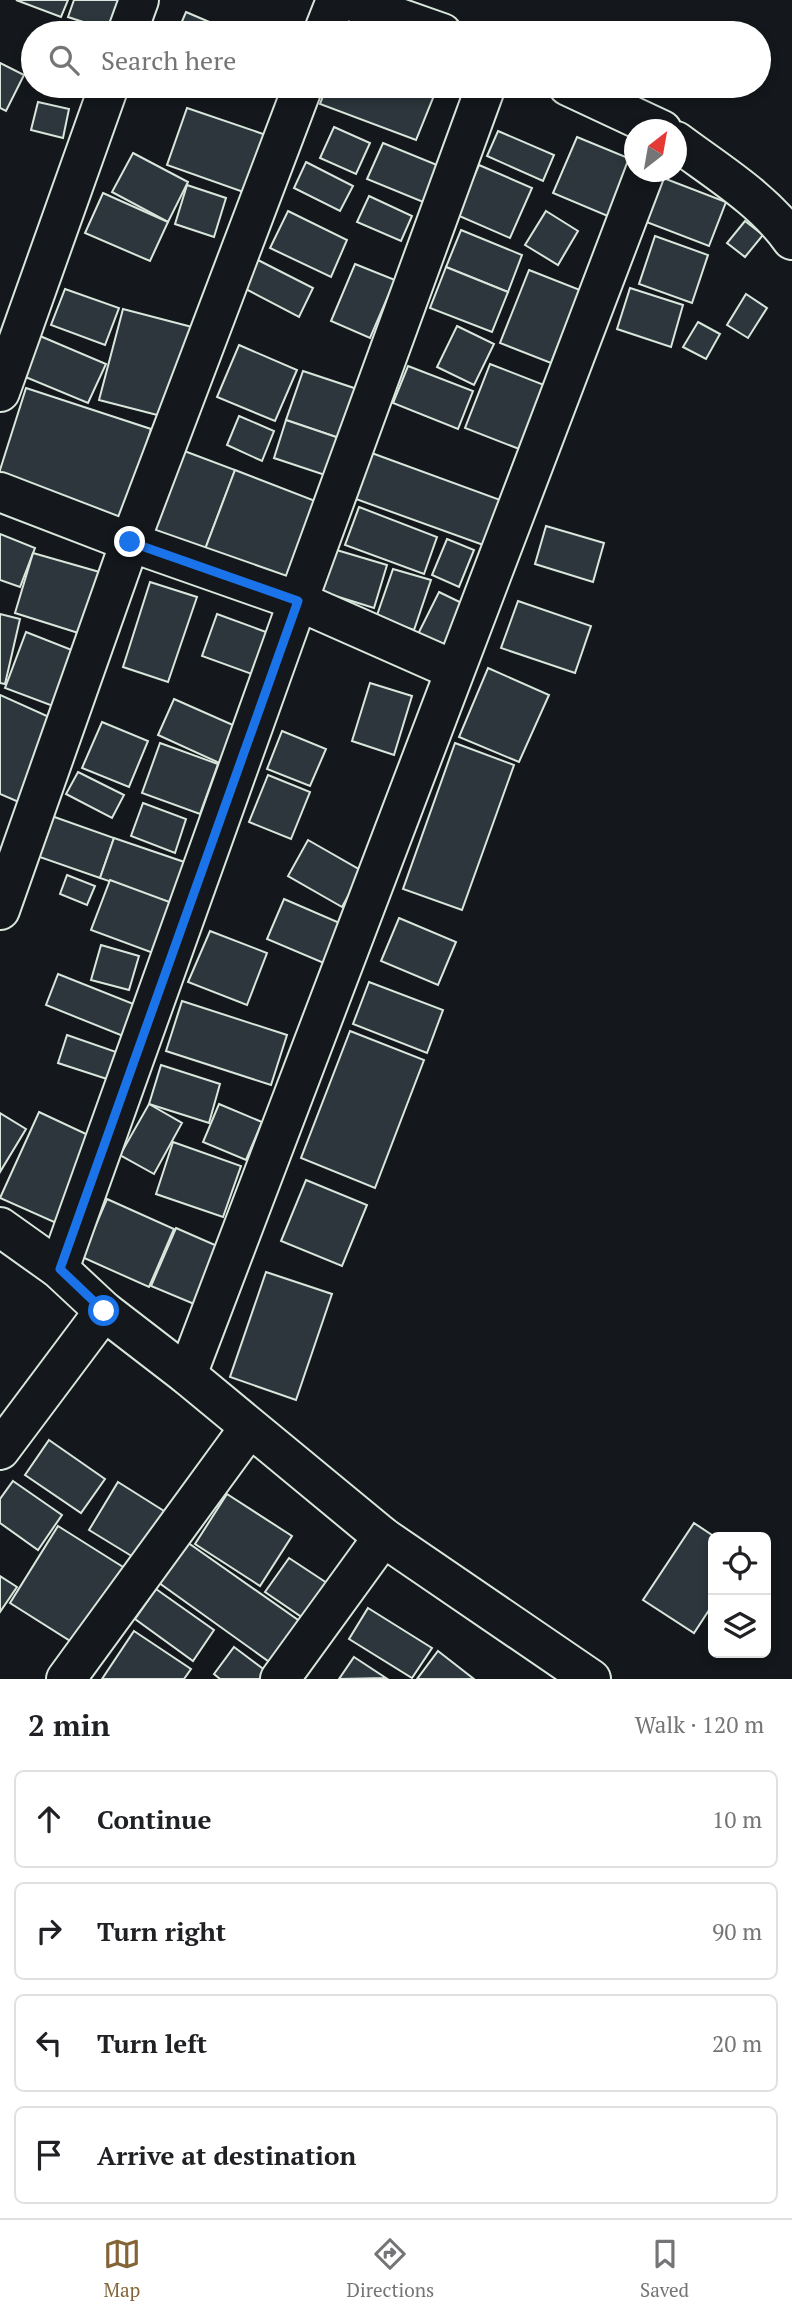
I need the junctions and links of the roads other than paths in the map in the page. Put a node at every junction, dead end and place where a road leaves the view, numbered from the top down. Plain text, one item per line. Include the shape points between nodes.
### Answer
1 (139, 0) edge
2 (335, 0) edge
3 (348, 0) edge
4 (131, 21) edge
5 (327, 21) edge
6 (408, 21) edge
7 (105, 98) edge
8 (298, 98) edge
9 (482, 98) edge
10 (594, 98) edge
11 (640, 119) edge
12 (687, 149) edge
13 (641, 182) edge
14 (792, 240) edge
15 (0, 392) edge
16 (0, 492) edge
17 (130, 542) junction
18 (298, 601) junction
19 (454, 670) junction
20 (0, 910) edge
21 (0, 1227) edge
22 (60, 1269) junction
23 (104, 1311) junction
24 (187, 1375) junction
25 (250, 1428) junction
26 (0, 1450) edge
27 (383, 1537) junction
28 (66, 1679) edge
29 (280, 1679) edge
30 (592, 1679) edge

1 - 4 street
2 - 5 street
3 - 6 street
7 - 15 street
8 - 17 street
9 - 18 street
10 - 11 street
12 - 14 street via 753,199
13 - 19 street
16 - 17 street
17 - 18 street
17 - 20 street
18 - 19 street
18 - 22 street
19 - 24 street
21 - 22 street
22 - 23 street
23 - 24 street
23 - 26 street
24 - 25 street
25 - 27 street
25 - 28 street
27 - 29 street
27 - 30 street

